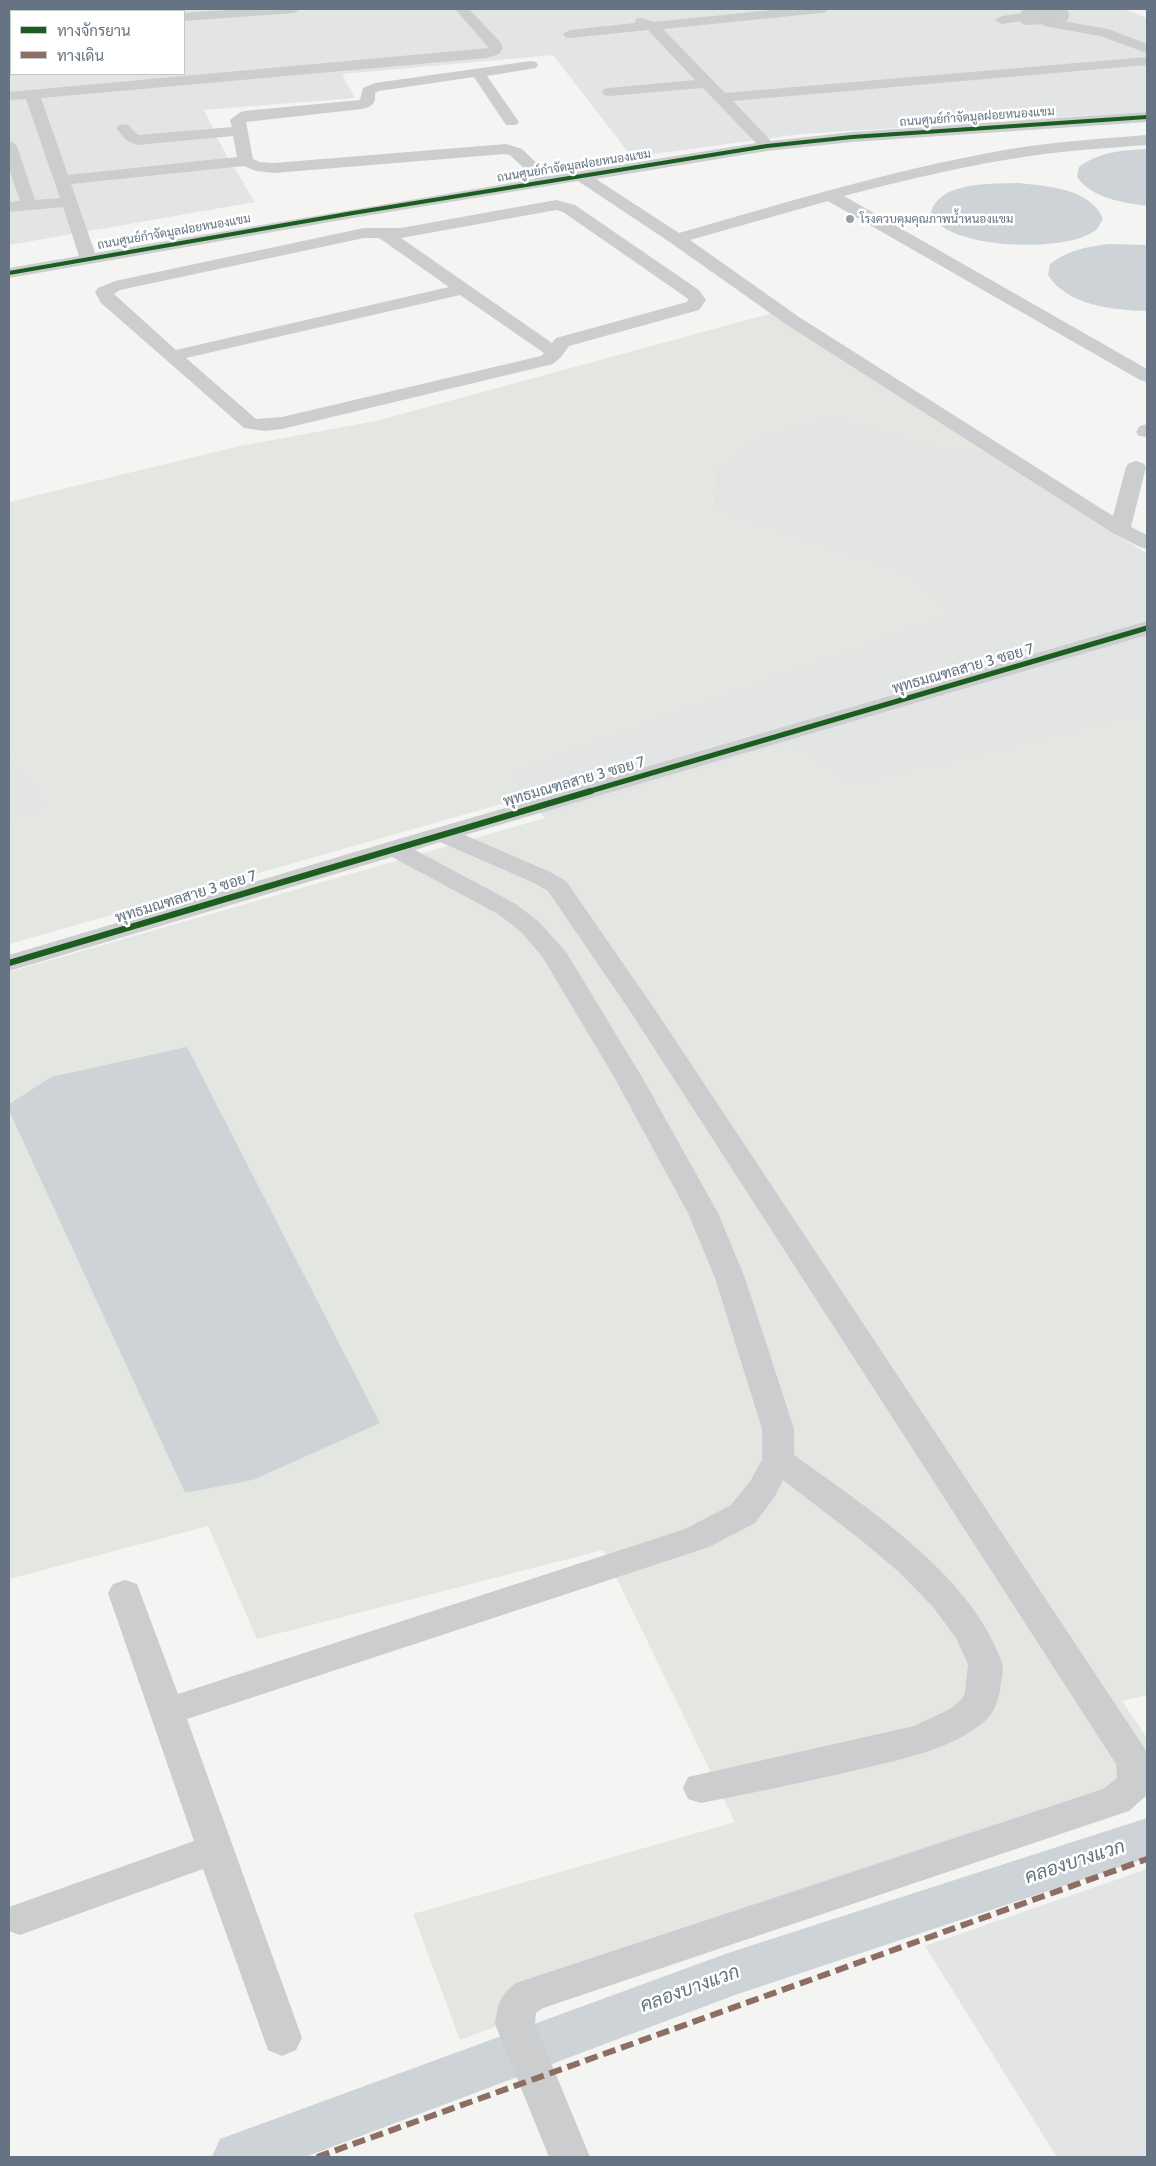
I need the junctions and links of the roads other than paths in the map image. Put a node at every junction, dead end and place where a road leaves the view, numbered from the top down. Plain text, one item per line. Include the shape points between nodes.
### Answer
1 (294, 9) edge
2 (462, 9) edge
3 (822, 9) edge
4 (198, 12) edge
5 (1028, 13) edge
6 (185, 17) edge
7 (610, 17) dead end
8 (1002, 20) dead end
9 (652, 26) junction
10 (570, 34) dead end
11 (1147, 35) edge
12 (1147, 49) edge
13 (1095, 54) dead end
14 (1147, 61) edge
15 (1108, 64) junction
16 (531, 65) dead end
17 (478, 73) junction
18 (707, 83) junction
19 (609, 92) dead end
20 (32, 94) junction
21 (9, 96) edge
22 (720, 98) junction
23 (1147, 117) edge
24 (511, 122) dead end
25 (124, 128) dead end
26 (240, 131) junction
27 (47, 140) junction
28 (1147, 140) edge
29 (9, 145) edge
30 (767, 146) junction
31 (485, 149) junction
32 (246, 162) junction
33 (581, 176) junction
34 (62, 180) junction
35 (15, 182) edge
36 (547, 182) junction
37 (516, 187) junction
38 (830, 195) junction
39 (69, 202) junction
40 (29, 205) junction
41 (9, 207) edge
42 (381, 232) junction
43 (209, 238) junction
44 (677, 239) junction
45 (89, 259) junction
46 (237, 259) junction
47 (9, 273) edge
48 (462, 289) junction
49 (555, 353) junction
50 (172, 356) junction
51 (1147, 376) edge
52 (1136, 467) dead end
53 (1120, 529) junction
54 (1147, 543) edge
55 (1147, 628) edge
56 (442, 834) junction
57 (394, 848) junction
58 (9, 962) edge
59 (778, 1460) junction
60 (125, 1593) dead end
61 (167, 1712) junction
62 (701, 1788) dead end
63 (215, 1848) junction
64 (20, 1919) dead end
65 (282, 2038) dead end
66 (569, 2157) edge

1 - 4 street
2 - 20 street via 494,43 494,52
3 - 9 street
4 - 6 street
5 - 8 street
5 - 11 street, bridge via 1093,16
5 - 12 street via 1049,24 1103,32
7 - 9 street
9 - 10 street
9 - 18 street
13 - 15 street
14 - 15 street
15 - 22 street
16 - 17 street
17 - 24 street
17 - 26 street via 375,87 368,91 368,102 362,104 244,116 238,120
18 - 19 street
18 - 22 street
20 - 21 street
20 - 27 street
22 - 30 street
23 - 30 street, ถนนศูนย์กำจัดมูลฝอยหนองแขม via 852,137
25 - 26 street via 131,138 137,140
26 - 32 street
27 - 29 street
27 - 34 street
28 - 38 street via 1012,154
29 - 35 street
30 - 33 street, ถนนศูนย์กำจัดมูลฝอยหนองแขม
31 - 32 street via 274,168
31 - 36 street via 516,152
31 - 37 street
32 - 34 street
33 - 36 street, ถนนศูนย์กำจัดมูลฝอยหนองแขม
33 - 44 street
34 - 39 street
35 - 40 street
36 - 37 street, ถนนศูนย์กำจัดมูลฝอยหนองแขม
37 - 43 street, ถนนศูนย์กำจัดมูลฝอยหนองแขม
38 - 44 street
38 - 51 street
39 - 40 street
39 - 45 street
40 - 41 street
42 - 46 street
42 - 48 street
42 - 49 street via 401,233 556,205 569,208 694,294 697,300 693,306 562,342
43 - 45 street, ถนนศูนย์กำจัดมูลฝอยหนองแขม
43 - 46 street
44 - 53 street via 793,321
45 - 47 street, ถนนศูนย์กำจัดมูลฝอยหนองแขม
46 - 50 street via 115,286 104,292 107,299
48 - 49 street
48 - 50 street
49 - 50 street via 547,360 265,425 251,424
52 - 53 street
53 - 54 street
55 - 56 street, พุทธมณฑลสาย 3 ซอย 7
56 - 57 street, พุทธมณฑลสาย 3 ซอย 7
56 - 66 street via 540,876 557,886 574,908 1134,1762 1135,1784 1116,1800 530,1995 518,2004 515,2024
57 - 58 street, พุทธมณฑลสาย 3 ซอย 7
57 - 59 street via 507,908 553,952 628,1077 703,1214 730,1278 778,1429
59 - 61 street via 763,1488 743,1514 697,1538
59 - 62 street via 859,1520 924,1575 960,1614 982,1653 988,1682 977,1708 954,1724 911,1742
60 - 61 street
61 - 63 street
63 - 64 street
63 - 65 street

